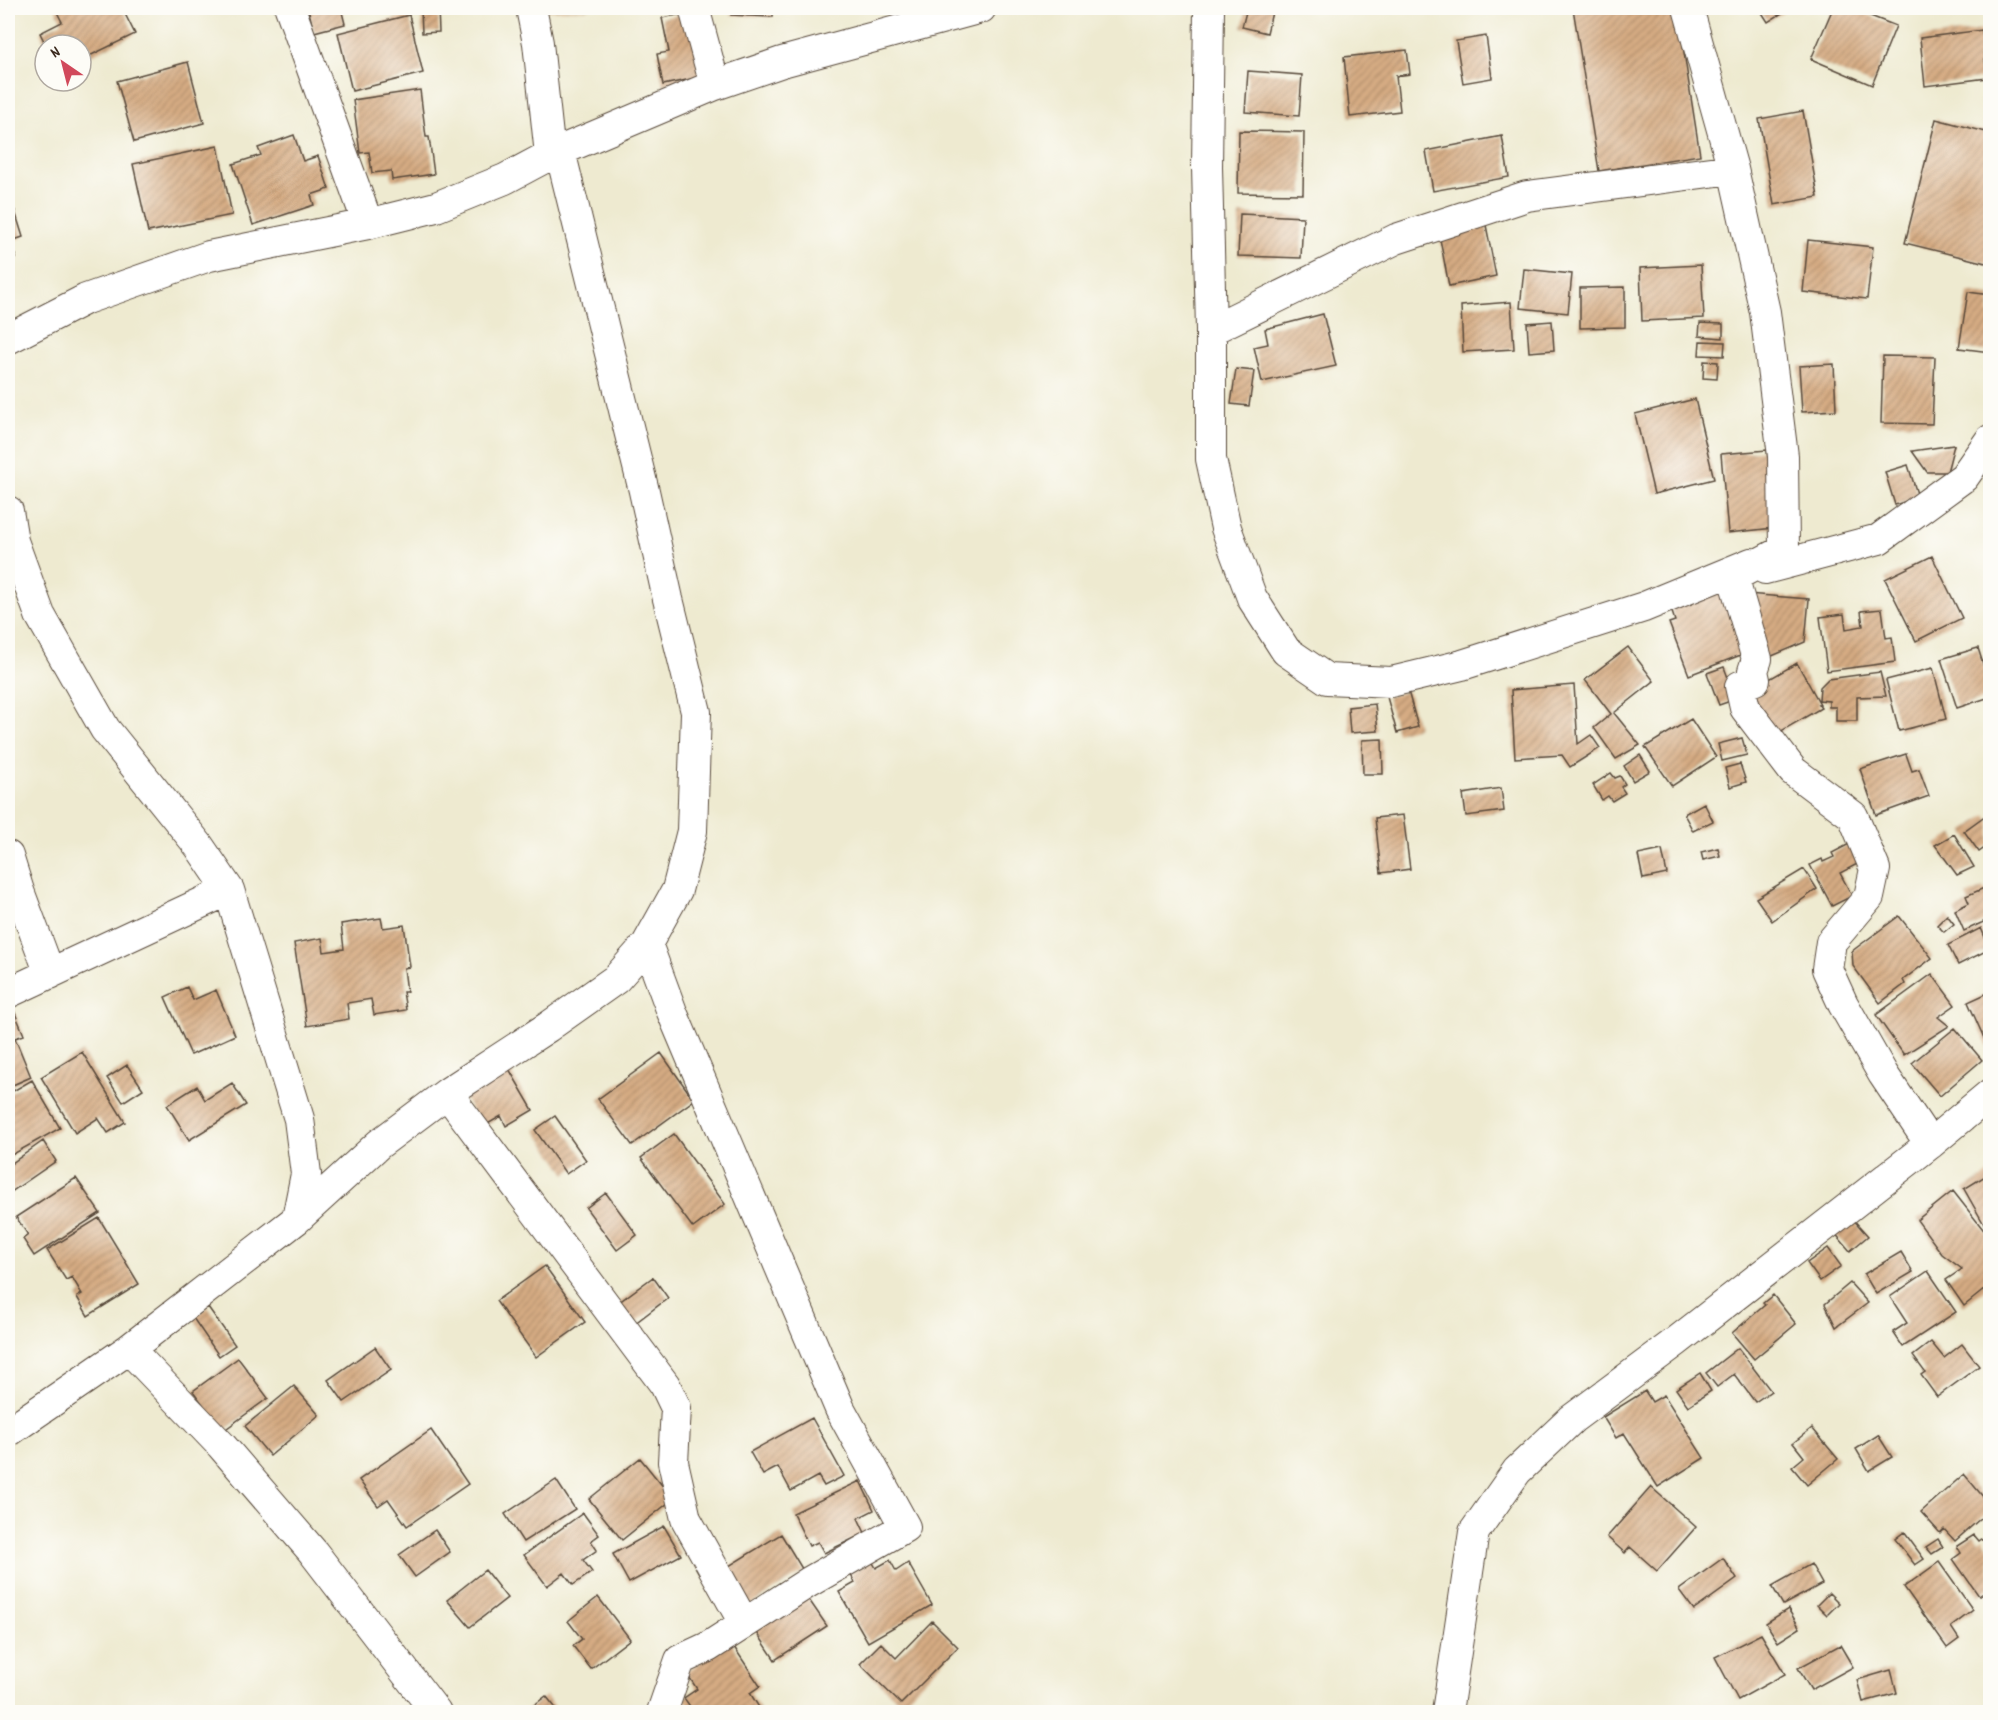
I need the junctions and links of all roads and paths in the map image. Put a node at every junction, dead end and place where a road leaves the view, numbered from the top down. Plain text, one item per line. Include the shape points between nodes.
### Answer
1 (290, 8) edge
2 (531, 8) edge
3 (694, 8) edge
4 (981, 8) edge
5 (1209, 8) edge
6 (1689, 8) edge
7 (909, 17) edge
8 (715, 85) junction
9 (555, 153) junction
10 (1733, 169) junction
11 (368, 224) junction
12 (1211, 330) junction
13 (8, 339) edge
14 (1990, 440) edge
15 (8, 511) edge
16 (1784, 550) junction
17 (1733, 577) junction
18 (8, 856) edge
19 (229, 890) junction
20 (647, 944) junction
21 (50, 974) junction
22 (8, 993) edge
23 (447, 1093) junction
24 (1990, 1094) edge
25 (1930, 1144) junction
26 (297, 1219) junction
27 (129, 1349) junction
28 (8, 1432) edge
29 (744, 1623) junction
30 (436, 1713) edge
31 (662, 1713) edge
32 (1447, 1713) edge

1 - 11 street
2 - 9 street
3 - 8 street
4 - 7 street
5 - 12 street
6 - 10 street
7 - 8 street
8 - 9 street
9 - 11 street via 505,179 436,207
9 - 20 street via 641,480 696,712 692,831 677,890
10 - 12 street via 1527,196 1396,239
10 - 16 street via 1765,312 1783,456
11 - 13 street via 209,256 86,299
12 - 16 street via 1211,459 1226,528 1252,598 1286,651 1327,679 1391,682 1462,665 1644,607
14 - 17 street via 1964,477 1879,539
15 - 19 street via 13,542 40,615 105,729 199,846
16 - 17 street
17 - 25 street via 1757,659 1755,680 1740,686 1745,708 1793,771 1852,816 1875,869 1869,897 1831,942 1827,969 1883,1074
18 - 21 street
19 - 21 street
19 - 26 street via 299,1119 306,1174
20 - 23 street via 601,991
20 - 29 street via 840,1409 905,1527
21 - 22 street
23 - 26 street via 379,1144
23 - 29 street via 665,1384 676,1408 673,1462 686,1519
24 - 25 street
25 - 32 street via 1572,1419 1517,1471 1474,1532
26 - 27 street
27 - 28 street
27 - 30 street via 221,1445 313,1552
29 - 31 street via 680,1660

